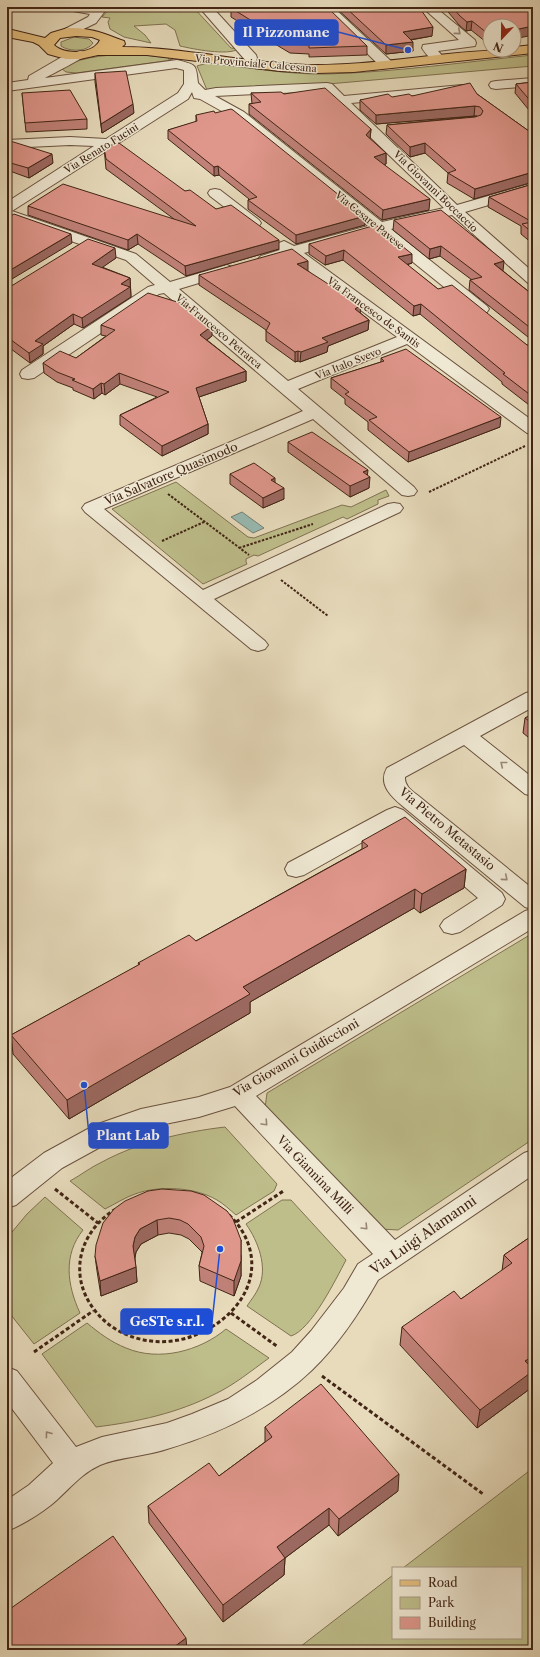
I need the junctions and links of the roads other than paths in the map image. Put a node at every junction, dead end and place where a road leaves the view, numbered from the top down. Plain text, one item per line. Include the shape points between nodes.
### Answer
1 (326, 7) edge
2 (428, 7) edge
3 (77, 8) dead end
4 (209, 11) edge
5 (227, 12) dead end
6 (98, 13) edge
7 (8, 33) edge
8 (64, 34) junction
9 (100, 36) junction
10 (50, 47) junction
11 (533, 49) edge
12 (97, 51) junction
13 (147, 51) junction
14 (80, 55) junction
15 (251, 58) dead end
16 (438, 59) junction
17 (387, 65) junction
18 (46, 72) junction
19 (70, 78) junction
20 (533, 82) edge
21 (188, 84) junction
22 (496, 85) dead end
23 (12, 86) edge
24 (466, 88) edge
25 (203, 95) junction
26 (340, 100) junction
27 (388, 128) edge
28 (372, 130) junction
29 (108, 143) junction
30 (7, 144) edge
31 (533, 187) edge
32 (215, 193) dead end
33 (7, 208) edge
34 (455, 210) junction
35 (7, 214) edge
36 (380, 227) junction
37 (86, 242) junction
38 (292, 251) junction
39 (67, 253) edge
40 (533, 280) edge
41 (167, 288) junction
42 (490, 316) edge
43 (410, 338) junction
44 (28, 374) dead end
45 (287, 388) junction
46 (315, 412) junction
47 (533, 429) edge
48 (408, 491) road end
49 (394, 508) dead end
50 (202, 598) junction
51 (258, 645) dead end
52 (533, 698) edge
53 (465, 735) junction
54 (533, 789) edge
55 (415, 804) junction
56 (395, 815) junction
57 (296, 869) dead end
58 (533, 901) edge
59 (533, 916) edge
60 (452, 926) dead end
61 (239, 1094) junction
62 (533, 1161) edge
63 (7, 1197) edge
64 (392, 1255) junction
65 (7, 1380) edge
66 (72, 1466) junction
67 (7, 1517) edge

1 - 17 street
2 -> 16 street via 470,43 428,48
3 - 6 street
4 - 5 street
4 - 15 street
6 - 8 street
6 - 9 street via 93,30
7 - 8 main road
7 - 10 main road via 37,39
8 - 9 main road, Via Provinciale Calcesana via 83,32
8 - 10 main road via 51,39
9 - 12 main road via 105,43
9 - 13 main road, Via Provinciale Calcesana
10 - 14 main road, Via Provinciale Calcesana via 64,54
10 - 18 street via 53,58
11 - 16 main road, Via Provinciale Calcesana
12 - 13 main road, Via Provinciale Calcesana
12 - 14 main road, Via Provinciale Calcesana
13 - 17 main road, Via Provinciale Calcesana via 301,68
14 - 18 street
16 - 17 main road, Via Provinciale Calcesana
18 - 19 street
18 - 23 street
19 - 21 street via 177,64 190,68
19 - 23 street
20 - 22 street
21 - 25 street, Via Cesare Pavese
21 - 29 street, Via Renato Fucini
24 - 26 street
25 - 26 street, Via Giovanni Boccaccio via 216,92 328,87
25 - 36 street, Via Cesare Pavese via 239,115
26 - 28 street, Via Giovanni Boccaccio
27 - 28 street
28 - 34 street, Via Giovanni Boccaccio
29 - 30 street via 70,140
29 - 33 street, Via Renato Fucini
31 - 34 street
32 - 38 street, Via Francesco de Santis
34 - 36 street
34 - 40 street, Via Giovanni Boccaccio
35 - 37 street, Via Francesco Petrarca
36 - 38 street
36 - 42 street, Via Cesare Pavese
37 - 39 street
37 - 41 street, Via Francesco Petrarca via 132,257
38 - 41 street
38 - 43 street, Via Francesco de Santis
41 - 44 street via 154,290
41 - 45 street, Via Francesco Petrarca
43 - 45 street, Via Italo Svevo
43 - 47 street, Via Francesco de Santis
45 - 46 street, Via Francesco Petrarca
46 - 48 street, Via Francesco Petrarca
46 - 50 street, Via Salvatore Quasimodo via 91,508
49 - 50 street
50 - 51 street, Via Salvatore Quasimodo
52 - 53 street, Via Pietro Metastasio
54 -> 53 street
53 - 55 street, Via Pietro Metastasio via 396,773 394,780 398,790
55 - 56 street
55 -> 58 street, Via Pietro Metastasio
56 - 57 street
56 - 60 street via 494,899
59 - 61 street, Via Giovanni Guidiccioni
61 - 63 street, Via Giovanni Guidiccioni via 206,1106 164,1113 106,1132 68,1152 33,1175
61 -> 64 street, Via Giannina Milli
62 - 64 street, Via Luigi Alamanni
64 - 66 street, Via Luigi Alamanni via 368,1272 354,1296 321,1340 291,1354 267,1389 238,1408 219,1416 168,1436 102,1451
66 -> 65 street
66 - 67 street, Via Luigi Alamanni via 40,1495

